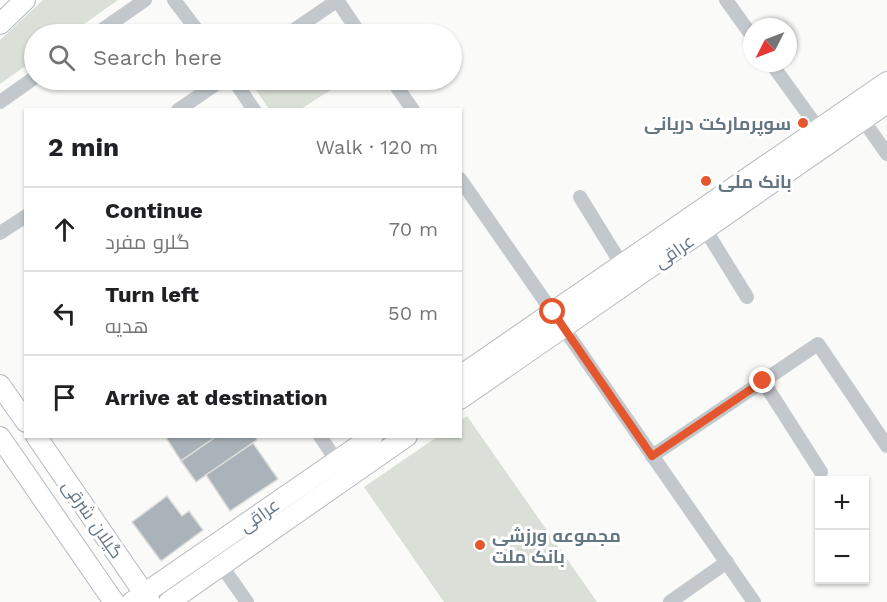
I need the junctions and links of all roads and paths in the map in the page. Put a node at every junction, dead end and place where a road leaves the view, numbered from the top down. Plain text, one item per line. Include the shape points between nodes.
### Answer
1 (25, 0) edge
2 (145, 0) edge
3 (174, 0) edge
4 (337, 0) edge
5 (726, 0) edge
6 (0, 24) edge
7 (110, 24) edge
8 (192, 24) edge
9 (302, 24) edge
10 (353, 24) edge
11 (743, 24) edge
12 (778, 72) edge
13 (887, 82) edge
14 (24, 85) edge
15 (207, 90) edge
16 (241, 90) edge
17 (399, 90) edge
18 (0, 102) edge
19 (887, 103) edge
20 (181, 108) edge
21 (253, 108) edge
22 (411, 108) edge
23 (863, 120) junction
24 (824, 136) junction
25 (887, 153) edge
26 (462, 182) edge
27 (580, 197) dead end
28 (24, 217) edge
29 (705, 230) junction
30 (0, 233) edge
31 (622, 265) junction
32 (747, 297) dead end
33 (558, 320) junction
34 (462, 375) edge
35 (763, 381) junction
36 (0, 385) edge
37 (462, 397) edge
38 (24, 419) edge
39 (24, 433) edge
40 (37, 438) edge
41 (321, 438) edge
42 (370, 438) edge
43 (404, 438) edge
44 (3, 441) edge
45 (887, 446) edge
46 (652, 456) junction
47 (336, 462) junction
48 (821, 472) dead end
49 (727, 562) junction
50 (125, 565) junction
51 (221, 566) junction
52 (100, 582) junction
53 (751, 598) edge
54 (143, 599) edge
55 (114, 602) edge
56 (169, 602) edge
57 (247, 602) edge
58 (670, 602) edge
59 (736, 602) edge

1 - 6 main road
2 - 7 street
3 - 8 street
4 - 9 street
4 - 10 street
5 - 11 street
12 - 24 street
13 - 24 main road, عراقی
14 - 18 street
15 - 20 street
16 - 21 street
17 - 22 street
19 - 23 main road, عراقی
23 - 24 main road, عراقی
23 - 25 street
24 - 29 main road, عراقی
24 - 31 main road, عراقی
26 - 33 street
27 - 31 street
28 - 30 street
29 - 32 street
29 - 33 main road, عراقی
31 - 33 main road, عراقی
33 - 34 main road, عراقی
33 - 37 main road, عراقی
33 - 46 street
35 - 45 street via 818,344
35 - 46 street
35 - 48 street
36 - 38 main road
39 - 44 main road
40 - 50 main road, گیلان شرقی
41 - 47 street
42 - 47 main road, عراقی
43 - 51 main road, عراقی
44 - 52 main road, گیلان شرقی
46 - 49 street
47 - 54 main road, عراقی
49 - 53 street
49 - 58 street
50 - 52 main road
50 - 54 main road, گیلان شرقی
51 - 56 main road, عراقی
51 - 57 street
52 - 55 main road, گیلان شرقی
53 - 59 street

